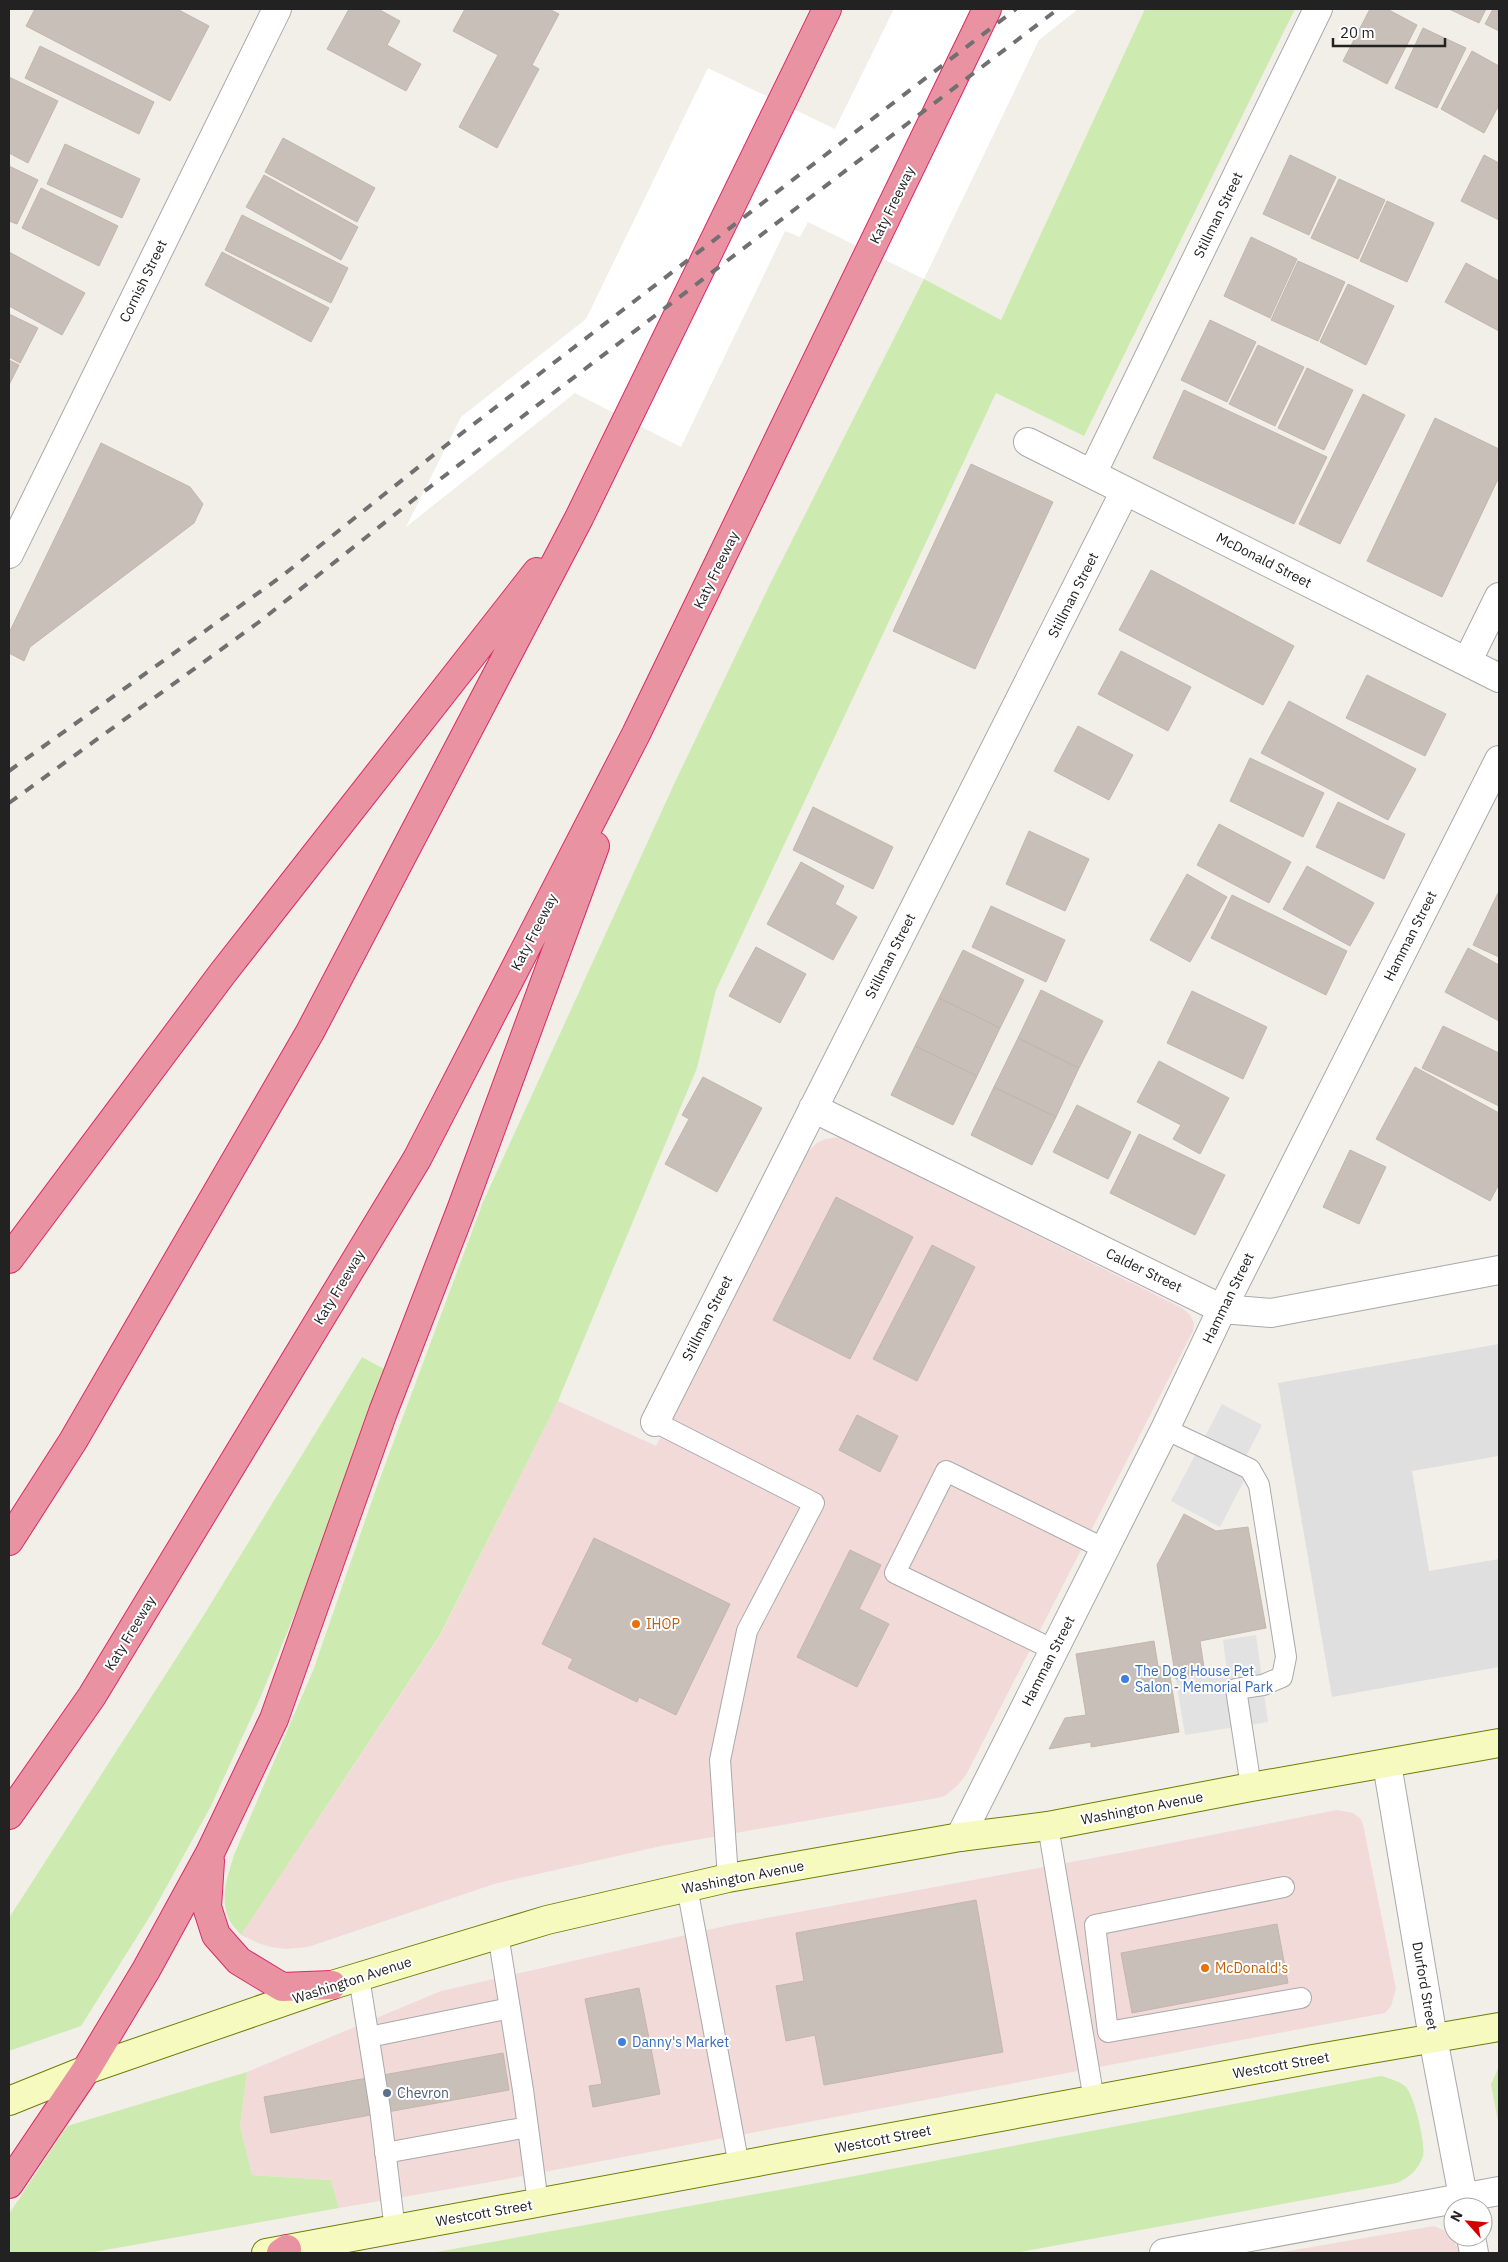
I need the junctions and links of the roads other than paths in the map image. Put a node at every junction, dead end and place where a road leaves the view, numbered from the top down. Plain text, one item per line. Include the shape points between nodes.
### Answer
1 (277, 9) edge
2 (827, 9) edge
3 (986, 9) edge
4 (1318, 9) edge
5 (1028, 442) dead end
6 (1092, 474) junction
7 (1125, 491) junction
8 (579, 518) junction
9 (9, 554) edge
10 (1499, 596) edge
11 (1467, 662) junction
12 (1499, 678) edge
13 (636, 734) junction
14 (1499, 760) edge
15 (813, 1108) junction
16 (9, 1259) edge
17 (1499, 1270) edge
18 (1222, 1309) junction
19 (655, 1422) joint
20 (1165, 1429) junction
21 (9, 1541) edge
22 (1105, 1549) junction
23 (1054, 1650) junction
24 (1499, 1743) edge
25 (1387, 1764) junction
26 (1251, 1787) junction
27 (9, 1815) edge
28 (1048, 1826) junction
29 (960, 1837) junction
30 (210, 1853) junction
31 (728, 1878) junction
32 (1284, 1887) dead end
33 (687, 1888) junction
34 (498, 1934) junction
35 (359, 1977) junction
36 (332, 1985) junction
37 (1301, 1998) dead end
38 (510, 2008) junction
39 (1499, 2026) edge
40 (369, 2037) junction
41 (1433, 2038) junction
42 (86, 2070) junction
43 (1094, 2100) junction
44 (9, 2101) edge
45 (528, 2127) junction
46 (386, 2153) junction
47 (739, 2166) junction
48 (9, 2184) edge
49 (1499, 2191) edge
50 (1464, 2197) edge
51 (1482, 2197) edge
52 (538, 2203) junction
53 (1443, 2207) edge
54 (395, 2230) junction
55 (278, 2252) edge
56 (1164, 2253) edge

1 - 9 street, Cornish Street
2 - 8 highway
3 - 13 highway, Katy Freeway
4 - 6 street, Stillman Street
5 - 6 street, McDonald Street
6 - 7 street, McDonald Street
7 - 11 street, McDonald Street
7 - 15 street, Stillman Street
8 - 16 highway via 222,974
8 - 21 highway via 310,1032 73,1441
10 - 11 street
11 - 12 street, McDonald Street
13 - 27 highway, Katy Freeway via 417,1159 92,1696
13 - 30 highway via 383,1412 274,1718
14 - 18 street, Hamman Street
15 - 18 street, Calder Street
15 - 19 street, Stillman Street
17 - 18 street, Calder Street via 1271,1313
18 - 20 street, Hamman Street
19 - 31 lane via 814,1503 747,1631 720,1760
20 - 22 street, Hamman Street
20 - 26 lane via 1250,1469 1259,1485 1286,1657 1282,1677 1263,1685 1236,1689
22 - 23 street, Hamman Street
22 - 23 lane via 946,1471 895,1573
23 - 29 street, Hamman Street
24 - 25 main road, Washington Avenue
25 - 26 main road, Washington Avenue
25 - 41 street, Durford Street
26 - 28 main road, Washington Avenue
28 - 29 main road, Washington Avenue
28 - 43 lane
29 - 31 main road, Washington Avenue
30 - 36 highway via 207,1907 216,1935 239,1961 282,1987
30 - 42 highway
31 - 33 main road, Washington Avenue
32 - 37 lane via 1095,1925 1108,2032
33 - 34 main road, Washington Avenue
33 - 47 lane
34 - 35 main road, Washington Avenue
34 - 38 lane
35 - 36 main road, Washington Avenue
35 - 40 lane
36 - 42 main road, Washington Avenue
38 - 40 lane
38 - 45 lane
39 - 41 main road, Westcott Street
40 - 46 lane
41 - 43 main road, Westcott Street
41 - 50 street, Durford Street
42 - 44 main road, Washington Avenue
42 - 48 highway
43 - 47 main road, Westcott Street
45 - 46 lane
45 - 52 lane
46 - 54 lane
47 - 52 main road, Westcott Street
49 - 51 street
52 - 54 main road, Westcott Street
53 - 56 street
54 - 55 main road, Westcott Street

